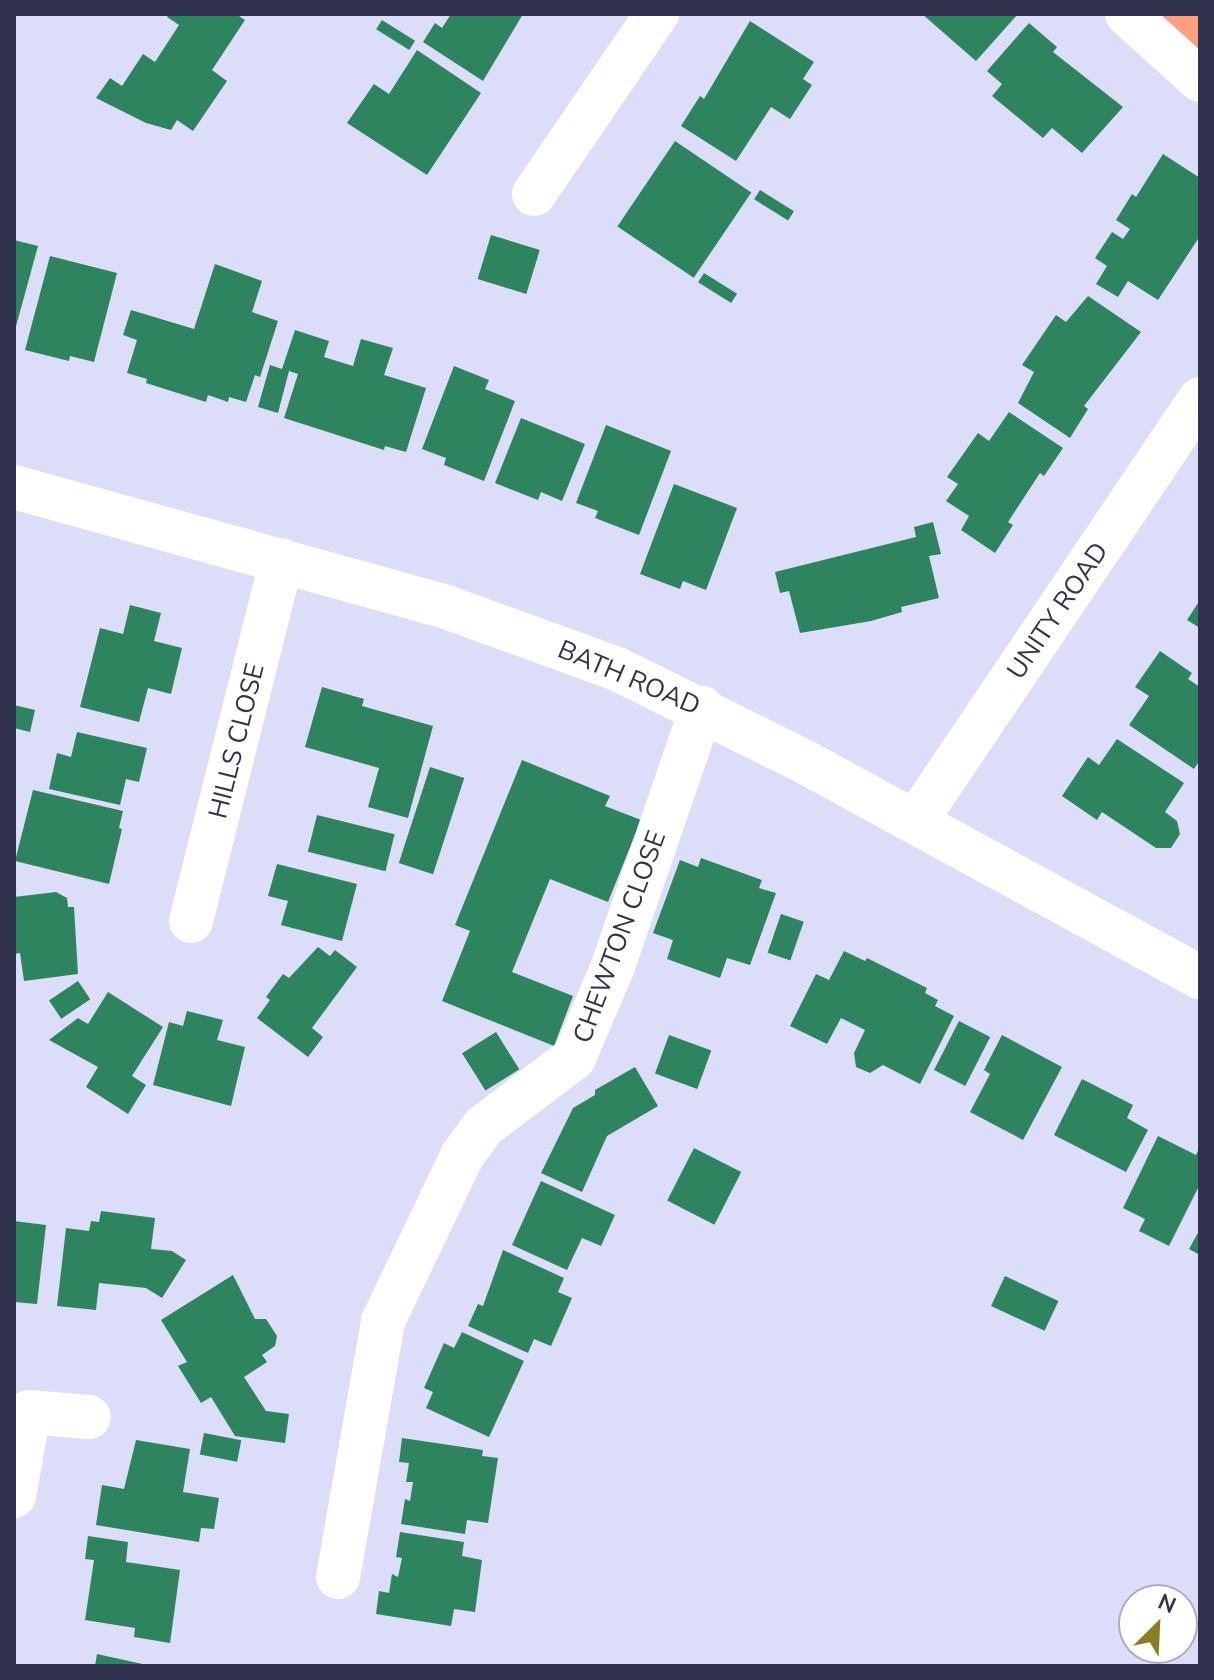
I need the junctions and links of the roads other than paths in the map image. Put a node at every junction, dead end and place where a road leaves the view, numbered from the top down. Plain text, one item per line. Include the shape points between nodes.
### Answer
1 (657, 14) edge
2 (1127, 14) edge
3 (1200, 80) edge
4 (534, 194) dead end
5 (1200, 399) edge
6 (14, 487) edge
7 (282, 560) junction
8 (702, 708) junction
9 (915, 822) junction
10 (191, 921) dead end
11 (1200, 977) edge
12 (22, 1411) edge
13 (89, 1417) dead end
14 (14, 1496) edge
15 (338, 1577) dead end

1 - 4 street
2 - 3 street
5 - 9 street, UNITY ROAD
6 - 7 street, BATH ROAD
7 - 8 street, BATH ROAD via 446,607 617,669
7 - 10 street, HILLS CLOSE
8 - 9 street, BATH ROAD
8 - 15 street, CHEWTON CLOSE via 613,966 574,1058 484,1126 462,1156 383,1321
9 - 11 street, BATH ROAD
12 - 13 street
12 - 14 street

